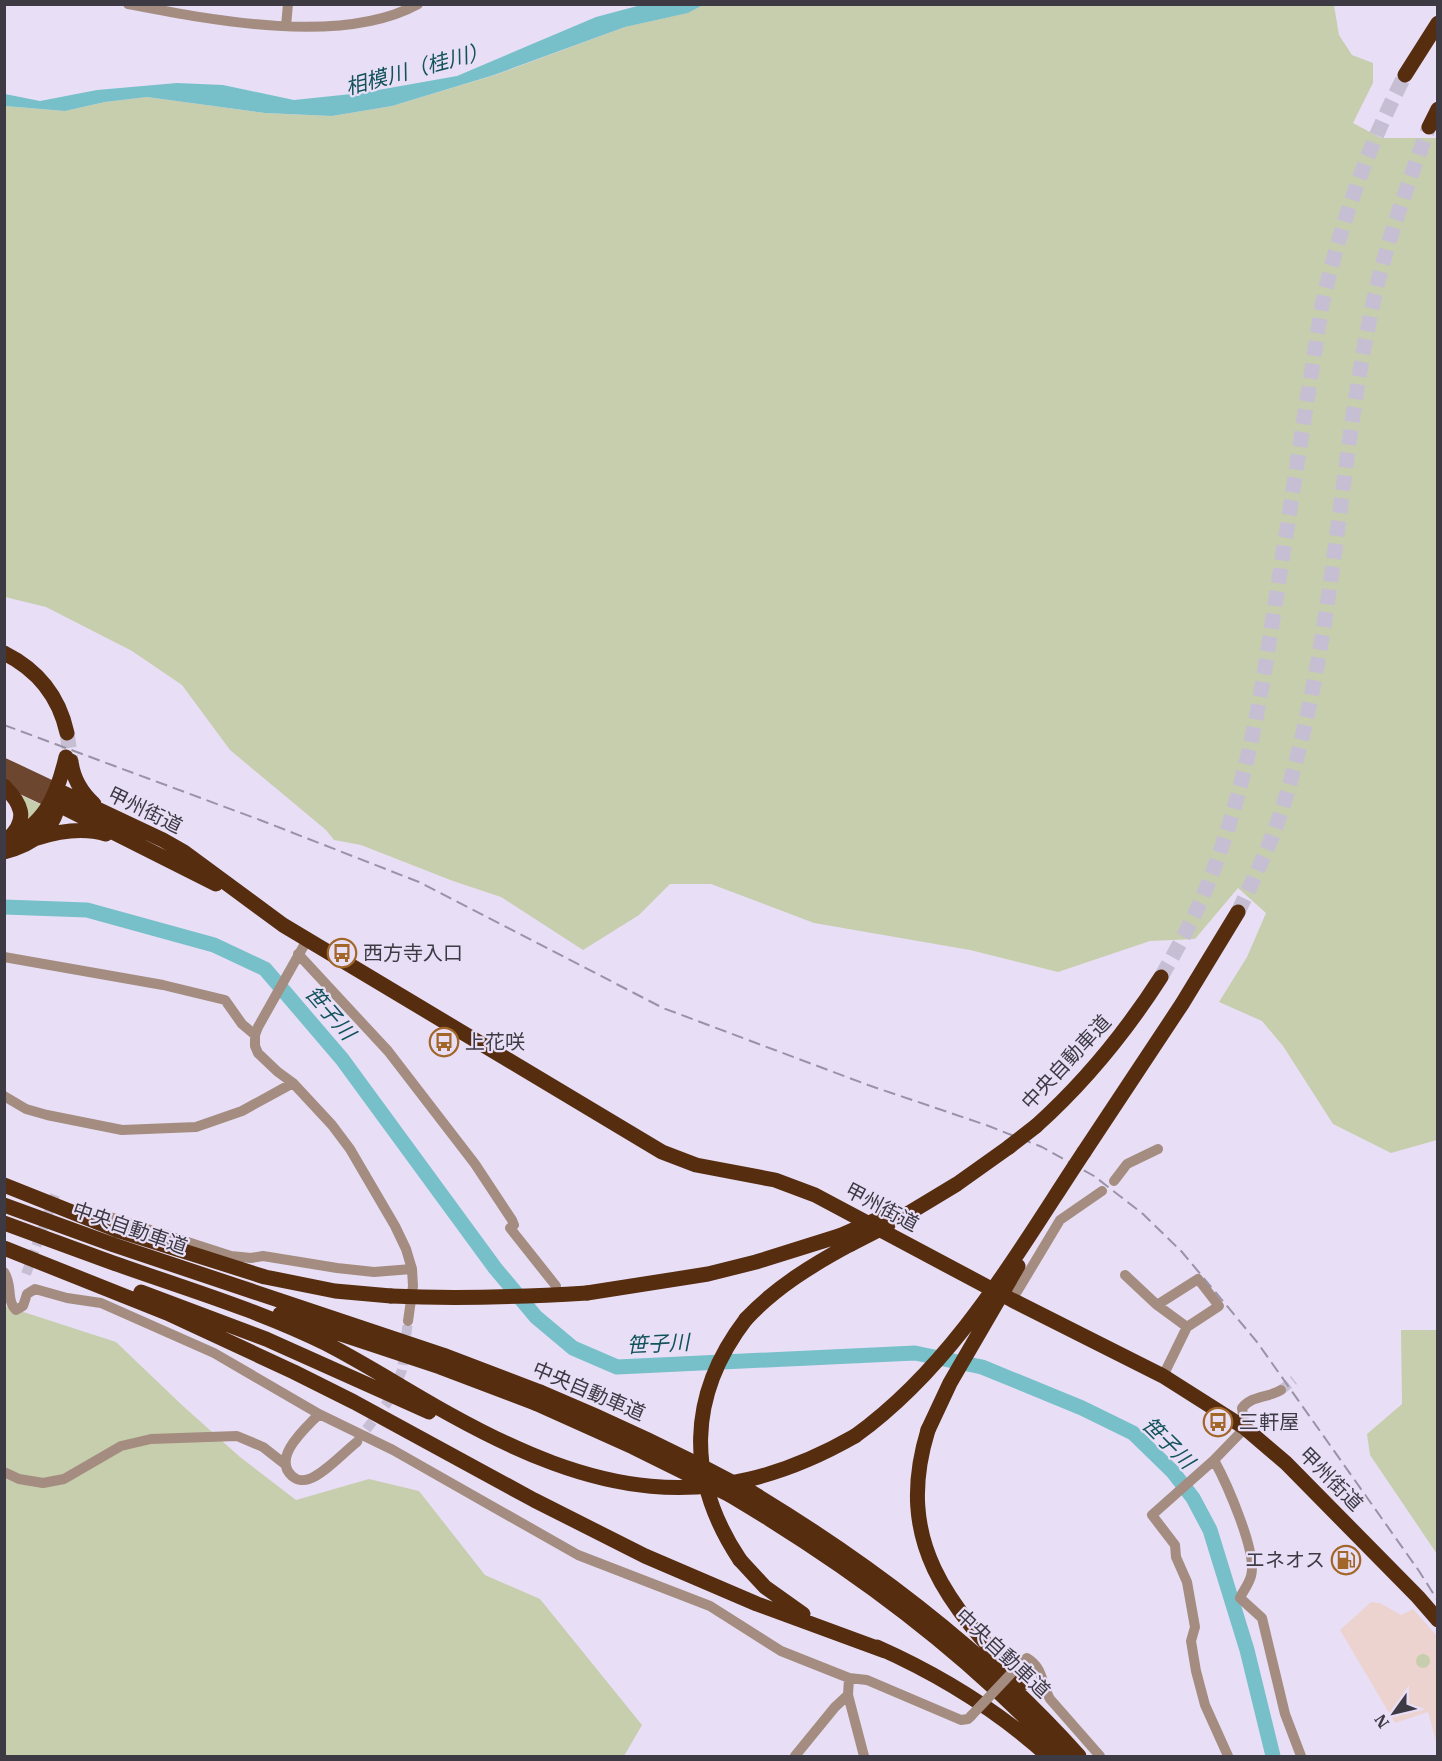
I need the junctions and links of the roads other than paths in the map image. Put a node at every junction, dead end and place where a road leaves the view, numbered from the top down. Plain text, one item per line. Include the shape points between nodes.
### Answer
1 (128, 4) edge
2 (288, 4) edge
3 (418, 4) edge
4 (1437, 23) edge
5 (286, 26) junction
6 (1405, 75) tunnel mouth
7 (1437, 109) edge
8 (1429, 127) tunnel mouth
9 (4, 653) edge
10 (68, 733) tunnel mouth
11 (4, 765) edge
12 (4, 779) edge
13 (4, 786) edge
14 (56, 799) junction
15 (106, 814) junction
16 (37, 838) junction
17 (5, 844) edge
18 (162, 856) junction
19 (257, 908) junction
20 (1238, 912) tunnel mouth
21 (307, 940) junction
22 (298, 954) junction
23 (4, 957) edge
24 (1161, 977) tunnel mouth
25 (257, 1031) junction
26 (293, 1083) junction
27 (4, 1096) edge
28 (1158, 1149) dead end
29 (1084, 1152) junction
30 (1114, 1181) dead end
31 (4, 1185) edge
32 (1102, 1191) dead end
33 (4, 1205) edge
34 (107, 1216) dead end
35 (4, 1223) edge
36 (845, 1240) junction
37 (4, 1245) edge
38 (108, 1261) junction
39 (412, 1269) junction
40 (4, 1272) edge
41 (1125, 1275) dead end
42 (556, 1286) dead end
43 (1012, 1300) junction
44 (1157, 1305) junction
45 (408, 1321) tunnel mouth
46 (1187, 1327) junction
47 (1163, 1376) junction
48 (1281, 1390) tunnel mouth
49 (537, 1398) junction
50 (319, 1414) junction
51 (1245, 1428) junction
52 (357, 1442) tunnel mouth
53 (1214, 1460) junction
54 (286, 1465) junction
55 (570, 1470) junction
56 (4, 1472) edge
57 (1437, 1620) edge
58 (885, 1651) junction
59 (849, 1678) junction
60 (848, 1695) junction
61 (795, 1756) edge
62 (864, 1756) edge
63 (1048, 1756) edge
64 (1062, 1756) edge
65 (1079, 1756) edge
66 (1088, 1756) edge
67 (1100, 1756) edge
68 (1228, 1756) edge
69 (1301, 1756) edge

1 - 5 street
2 - 5 street
3 - 5 street via 387,19 317,27
4 - 6 highway
7 - 8 highway
9 - 10 highway via 45,683 60,707
11 - 14 main road, 甲州街道
12 - 14 main road, 甲州街道
13 - 17 highway via 14,794 21,811 19,826
14 - 15 highway, 甲州街道
14 - 15 highway via 69,759 80,790
14 - 16 highway via 55,818
14 - 17 highway via 35,824
14 - 18 highway, 甲州街道
15 - 19 highway, 甲州街道 via 184,852
16 - 17 highway
16 - 18 highway via 61,831 92,831
18 - 19 highway, 甲州街道
19 - 21 highway, 甲州街道
20 - 29 highway
21 - 22 street
21 - 43 highway, 甲州街道 via 662,1152 696,1165 775,1180 815,1195
22 - 25 street
22 - 42 street via 388,1051 475,1164 512,1220 514,1225 510,1228
23 - 25 street via 225,999 242,1024
24 - 36 highway, 中央自動車道, bridge via 1113,1047 1036,1126 987,1163 900,1214
25 - 26 street via 258,1053
26 - 27 street via 242,1111 196,1127 122,1130 26,1109
26 - 39 street via 350,1149 395,1226
28 - 30 street via 1127,1164
29 - 55 highway, bridge via 947,1350 898,1402 855,1436 802,1464 721,1485 633,1485
29 - 66 highway, bridge via 950,1383 928,1430 919,1468 918,1504 924,1542 938,1579 974,1632
31 - 36 highway, bridge via 117,1230 265,1277 335,1291 391,1296 481,1298 587,1293 708,1274
32 - 43 street via 1060,1221
33 - 49 highway, 中央自動車道 via 443,1355
34 - 39 street via 231,1256 263,1256 374,1272
35 - 38 highway, 中央自動車道
36 - 58 highway, bridge via 759,1305 727,1345 706,1393 701,1456 708,1498 722,1530 740,1560 765,1587 820,1623
37 - 55 highway via 266,1339 485,1438
37 - 58 highway via 167,1313 294,1372 645,1556 757,1604
38 - 49 highway, 中央自動車道
38 - 55 highway via 313,1338 486,1434
39 - 45 street
40 - 50 street via 10,1284 10,1303 16,1310 34,1289 101,1303 214,1353
41 - 44 street
43 - 47 highway, 甲州街道
44 - 46 street
44 - 46 street via 1198,1279 1219,1306
46 - 47 street
47 - 51 highway, 甲州街道
48 - 51 street via 1247,1401 1242,1408
49 - 64 highway, 中央自動車道, bridge via 730,1496 826,1555 912,1617 991,1685
49 - 65 highway, 中央自動車道, bridge via 635,1433 694,1461 836,1545 921,1607 1000,1676
50 - 54 street via 294,1441 287,1452
50 - 59 street via 393,1450 578,1555 710,1606 781,1651
51 - 53 street
51 - 57 highway, 甲州街道 via 1286,1463
52 - 54 street via 311,1479 292,1476
53 - 68 street via 1152,1515 1175,1545 1187,1582 1195,1627 1191,1641 1196,1671 1205,1705
53 - 69 street via 1249,1549 1252,1575 1240,1598 1262,1618 1285,1714
54 - 56 street via 263,1447 237,1436 151,1438 121,1446 64,1479 43,1483
58 - 63 highway via 978,1700
59 - 60 street
59 - 67 street, bridge via 867,1680 961,1720 968,1719 1027,1658 1040,1669 1050,1699
60 - 61 street
60 - 62 street

